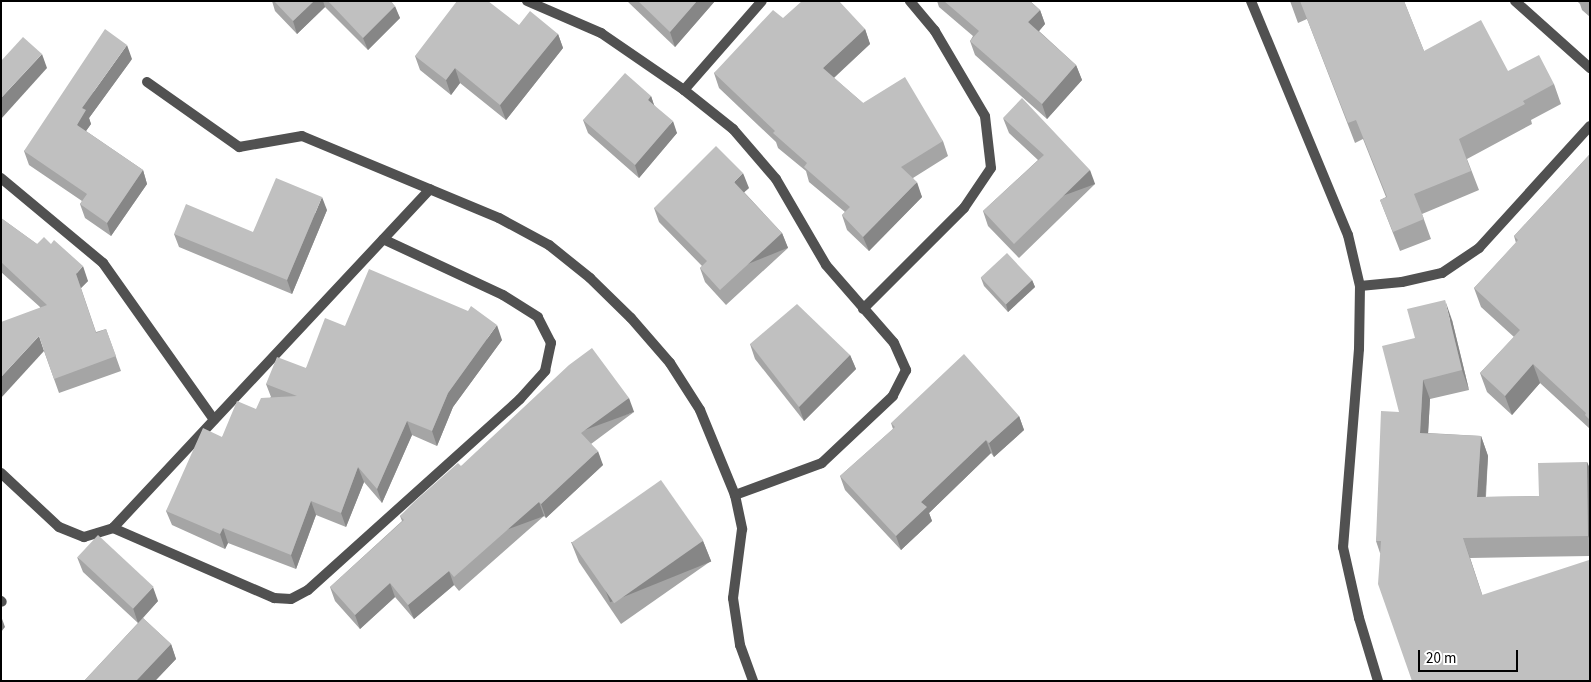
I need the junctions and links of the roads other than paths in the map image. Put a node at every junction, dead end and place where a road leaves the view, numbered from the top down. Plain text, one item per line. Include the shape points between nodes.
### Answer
1 (527, 1) edge
2 (762, 1) edge
3 (910, 1) edge
4 (1251, 1) edge
5 (1516, 1) edge
6 (1590, 68) edge
7 (147, 82) dead end
8 (684, 90) junction
9 (1590, 126) edge
10 (1, 178) edge
11 (430, 189) junction
12 (383, 239) junction
13 (1360, 286) junction
14 (863, 309) junction
15 (214, 420) junction
16 (1, 473) edge
17 (735, 495) junction
18 (113, 528) junction
19 (753, 681) edge
20 (1378, 681) edge

1 - 8 lane via 601,33
2 - 8 lane
3 - 14 lane via 935,31 984,116 991,168 964,208
4 - 13 lane via 1348,235
5 - 6 lane
7 - 11 lane via 239,147 302,136
8 - 14 lane via 733,129 776,179 826,265
9 - 13 lane via 1479,248 1442,273
10 - 15 lane via 103,263
11 - 12 lane
11 - 17 lane via 499,218 549,245 590,278 631,318 670,363 700,410
12 - 15 lane
12 - 18 lane via 503,296 538,317 551,343 545,371 520,398 315,584 292,599 274,598
13 - 20 lane via 1359,349 1343,547
14 - 17 lane via 894,343 906,370 893,396 822,463
15 - 18 lane
16 - 18 lane via 59,527 84,537
17 - 19 lane via 742,529 733,598 740,645

